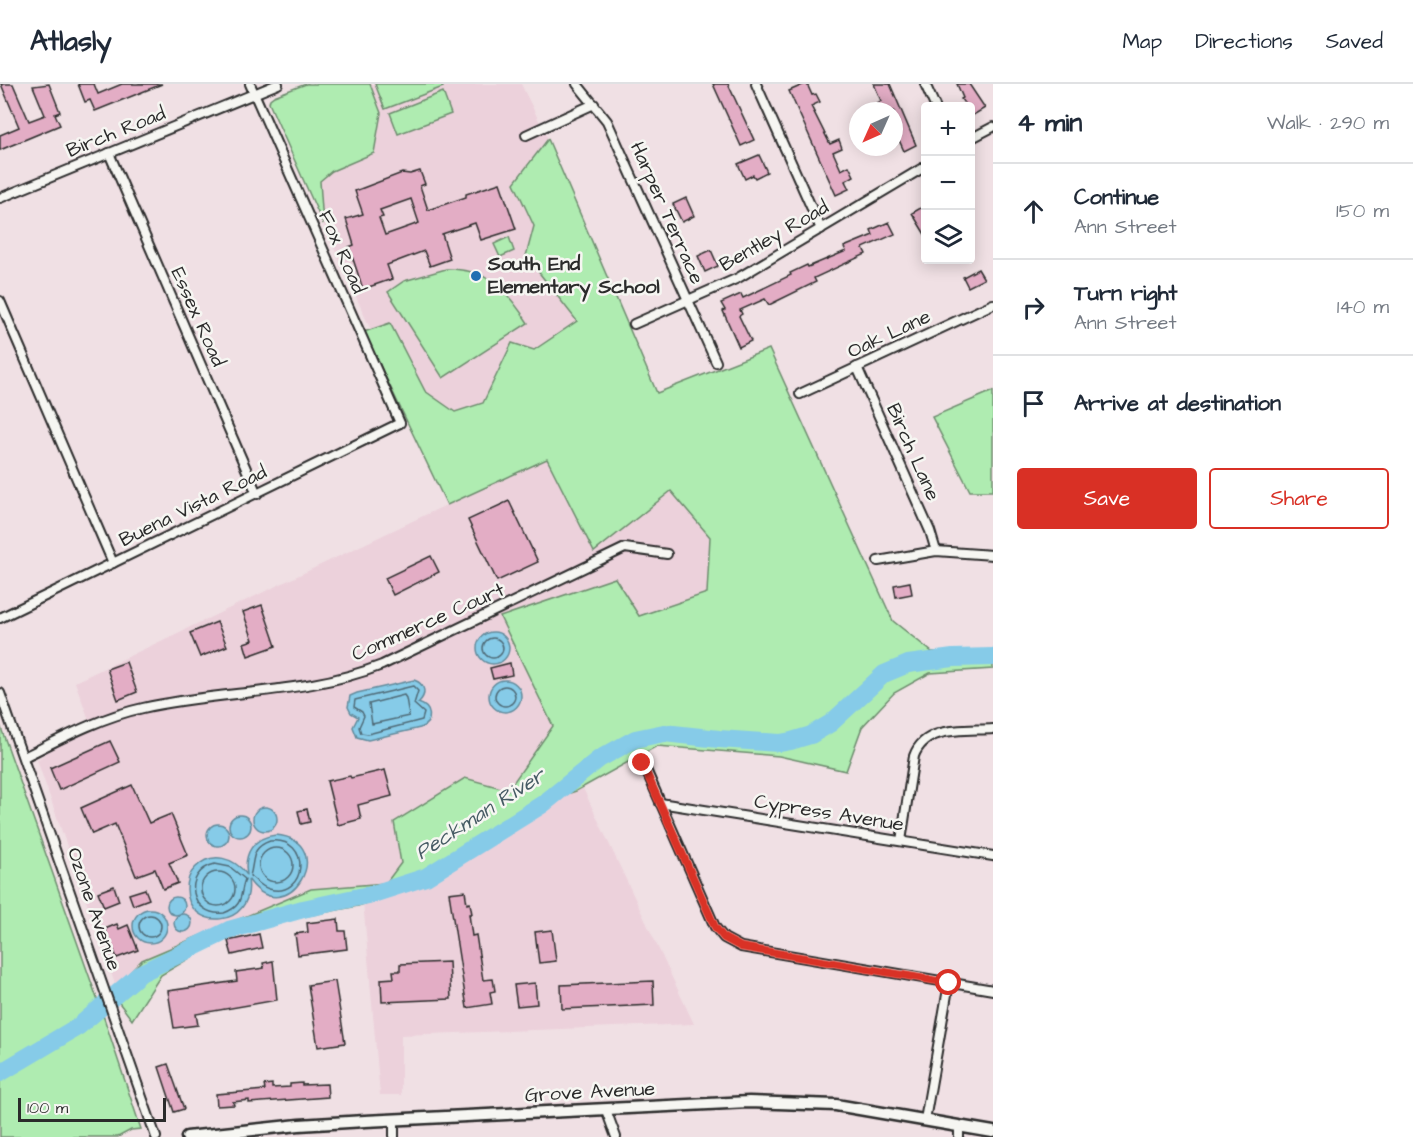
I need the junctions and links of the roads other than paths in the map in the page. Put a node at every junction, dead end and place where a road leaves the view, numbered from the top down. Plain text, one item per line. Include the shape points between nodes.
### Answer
1 (250, 84) edge
2 (278, 84) edge
3 (577, 84) edge
4 (756, 84) edge
5 (925, 84) edge
6 (254, 94) junction
7 (933, 102) edge
8 (594, 104) junction
9 (993, 127) edge
10 (526, 135) dead end
11 (975, 136) edge
12 (109, 153) junction
13 (921, 169) edge
14 (0, 198) edge
15 (821, 229) junction
16 (688, 300) junction
17 (0, 301) edge
18 (993, 304) edge
19 (634, 324) dead end
20 (716, 362) dead end
21 (857, 367) junction
22 (800, 394) dead end
23 (400, 423) joint
24 (257, 494) junction
25 (936, 551) junction
26 (667, 554) dead end
27 (993, 555) edge
28 (878, 561) dead end
29 (113, 563) junction
30 (0, 618) edge
31 (0, 693) edge
32 (993, 729) edge
33 (24, 757) junction
34 (642, 763) dead end
35 (660, 803) junction
36 (901, 841) junction
37 (993, 856) edge
38 (949, 983) junction
39 (993, 990) edge
40 (606, 1110) junction
41 (394, 1120) junction
42 (925, 1120) junction
43 (959, 1132) edge
44 (993, 1132) edge
45 (156, 1137) edge
46 (187, 1137) edge
47 (394, 1137) edge
48 (616, 1137) edge

1 - 6 street, Fox Road
2 - 6 street, Birch Road
3 - 8 street, Harper Terrace
4 - 15 street
5 - 7 street
6 - 12 street, Birch Road
6 - 23 street, Fox Road
8 - 10 street
8 - 16 street, Harper Terrace via 610,127
9 - 11 street
12 - 14 street, Birch Road
12 - 24 street, Essex Road
13 - 15 street, Bentley Road
15 - 16 street, Bentley Road via 738,278
16 - 19 street, Bentley Road
16 - 20 street, Harper Terrace
17 - 29 street
18 - 21 street, Oak Lane
21 - 22 street, Oak Lane
21 - 25 street, Birch Lane
23 - 24 street, Buena Vista Road
24 - 29 street, Buena Vista Road
25 - 27 street
25 - 28 street
26 - 33 street, Commerce Court via 625,548 361,672 291,687 131,711
29 - 30 street, Buena Vista Road
31 - 33 street, Ozone Avenue
32 - 36 street via 938,733 920,745 914,756
33 - 45 street, Ozone Avenue
34 - 35 street
35 - 36 street, Cypress Avenue
35 - 38 street via 715,927 729,942
36 - 37 street, Cypress Avenue
38 - 39 street
38 - 42 street
40 - 41 street, Grove Avenue
40 - 42 street, Grove Avenue via 749,1102 836,1105
40 - 48 street
41 - 46 street, Grove Avenue
41 - 47 street
42 - 43 street, Grove Avenue
43 - 44 street, Grove Avenue

